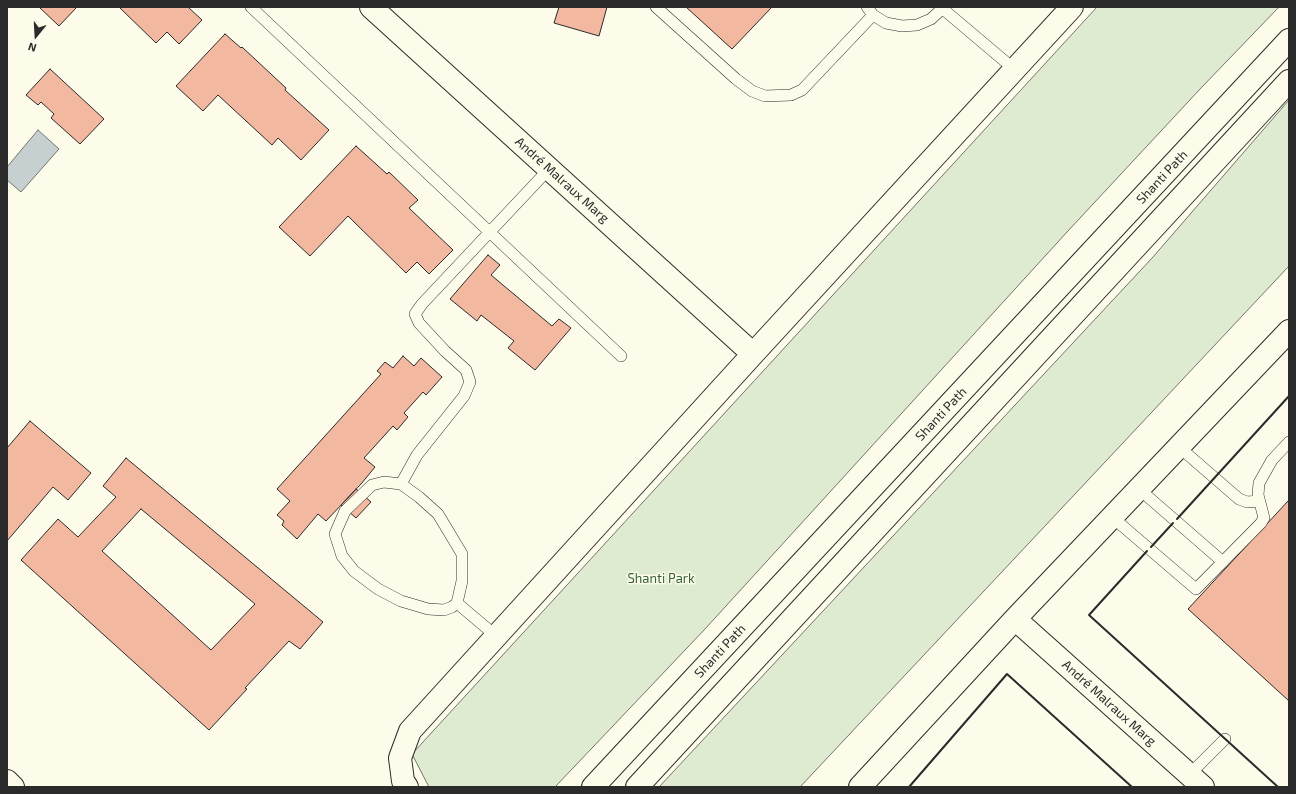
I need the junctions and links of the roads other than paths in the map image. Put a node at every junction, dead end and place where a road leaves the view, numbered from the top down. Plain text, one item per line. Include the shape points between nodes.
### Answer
1 (250, 7) edge
2 (371, 7) edge
3 (656, 7) edge
4 (1072, 7) edge
5 (944, 8) edge
6 (870, 11) edge
7 (1289, 40) edge
8 (1014, 69) junction
9 (1289, 81) edge
10 (550, 169) junction
11 (490, 232) junction
12 (1289, 331) edge
13 (753, 354) junction
14 (622, 356) dead end
15 (1289, 442) edge
16 (1179, 447) junction
17 (401, 484) junction
18 (1139, 489) junction
19 (1259, 501) junction
20 (1112, 517) junction
21 (1222, 562) junction
22 (457, 603) junction
23 (1015, 619) junction
24 (496, 636) junction
25 (1225, 739) dead end
26 (7, 781) edge
27 (1196, 781) edge
28 (13, 787) edge
29 (407, 787) edge
30 (593, 787) edge
31 (637, 787) edge
32 (860, 787) edge

1 - 11 lane
2 - 10 street, André Malraux Marg
3 - 6 lane via 736,79 752,91 765,96 791,95 802,90
4 - 8 street
5 - 6 lane via 931,19 917,25 902,26 886,23
5 - 8 lane
7 - 30 street, Shanti Path
8 - 13 street
9 - 31 street
10 - 11 lane
10 - 13 street, André Malraux Marg
11 - 14 lane
11 - 17 lane via 415,314 418,323 466,370 470,382 464,396 416,455
12 - 16 street
13 - 24 street
15 - 19 lane via 1272,460 1258,483
16 - 18 street
16 - 19 lane via 1239,499 1247,502
17 - 22 lane via 438,514 462,554 462,581
17 - 22 lane via 384,482 372,485 345,511 334,534 342,556 354,571 378,590 401,602 444,610
18 - 20 street
18 - 21 lane
19 - 21 lane via 1264,518 1261,523
20 - 21 lane via 1196,589
20 - 23 street
22 - 24 lane
23 - 27 street, André Malraux Marg
23 - 32 street
24 - 29 street via 410,731 400,758 403,781
25 - 27 lane
26 - 28 street

